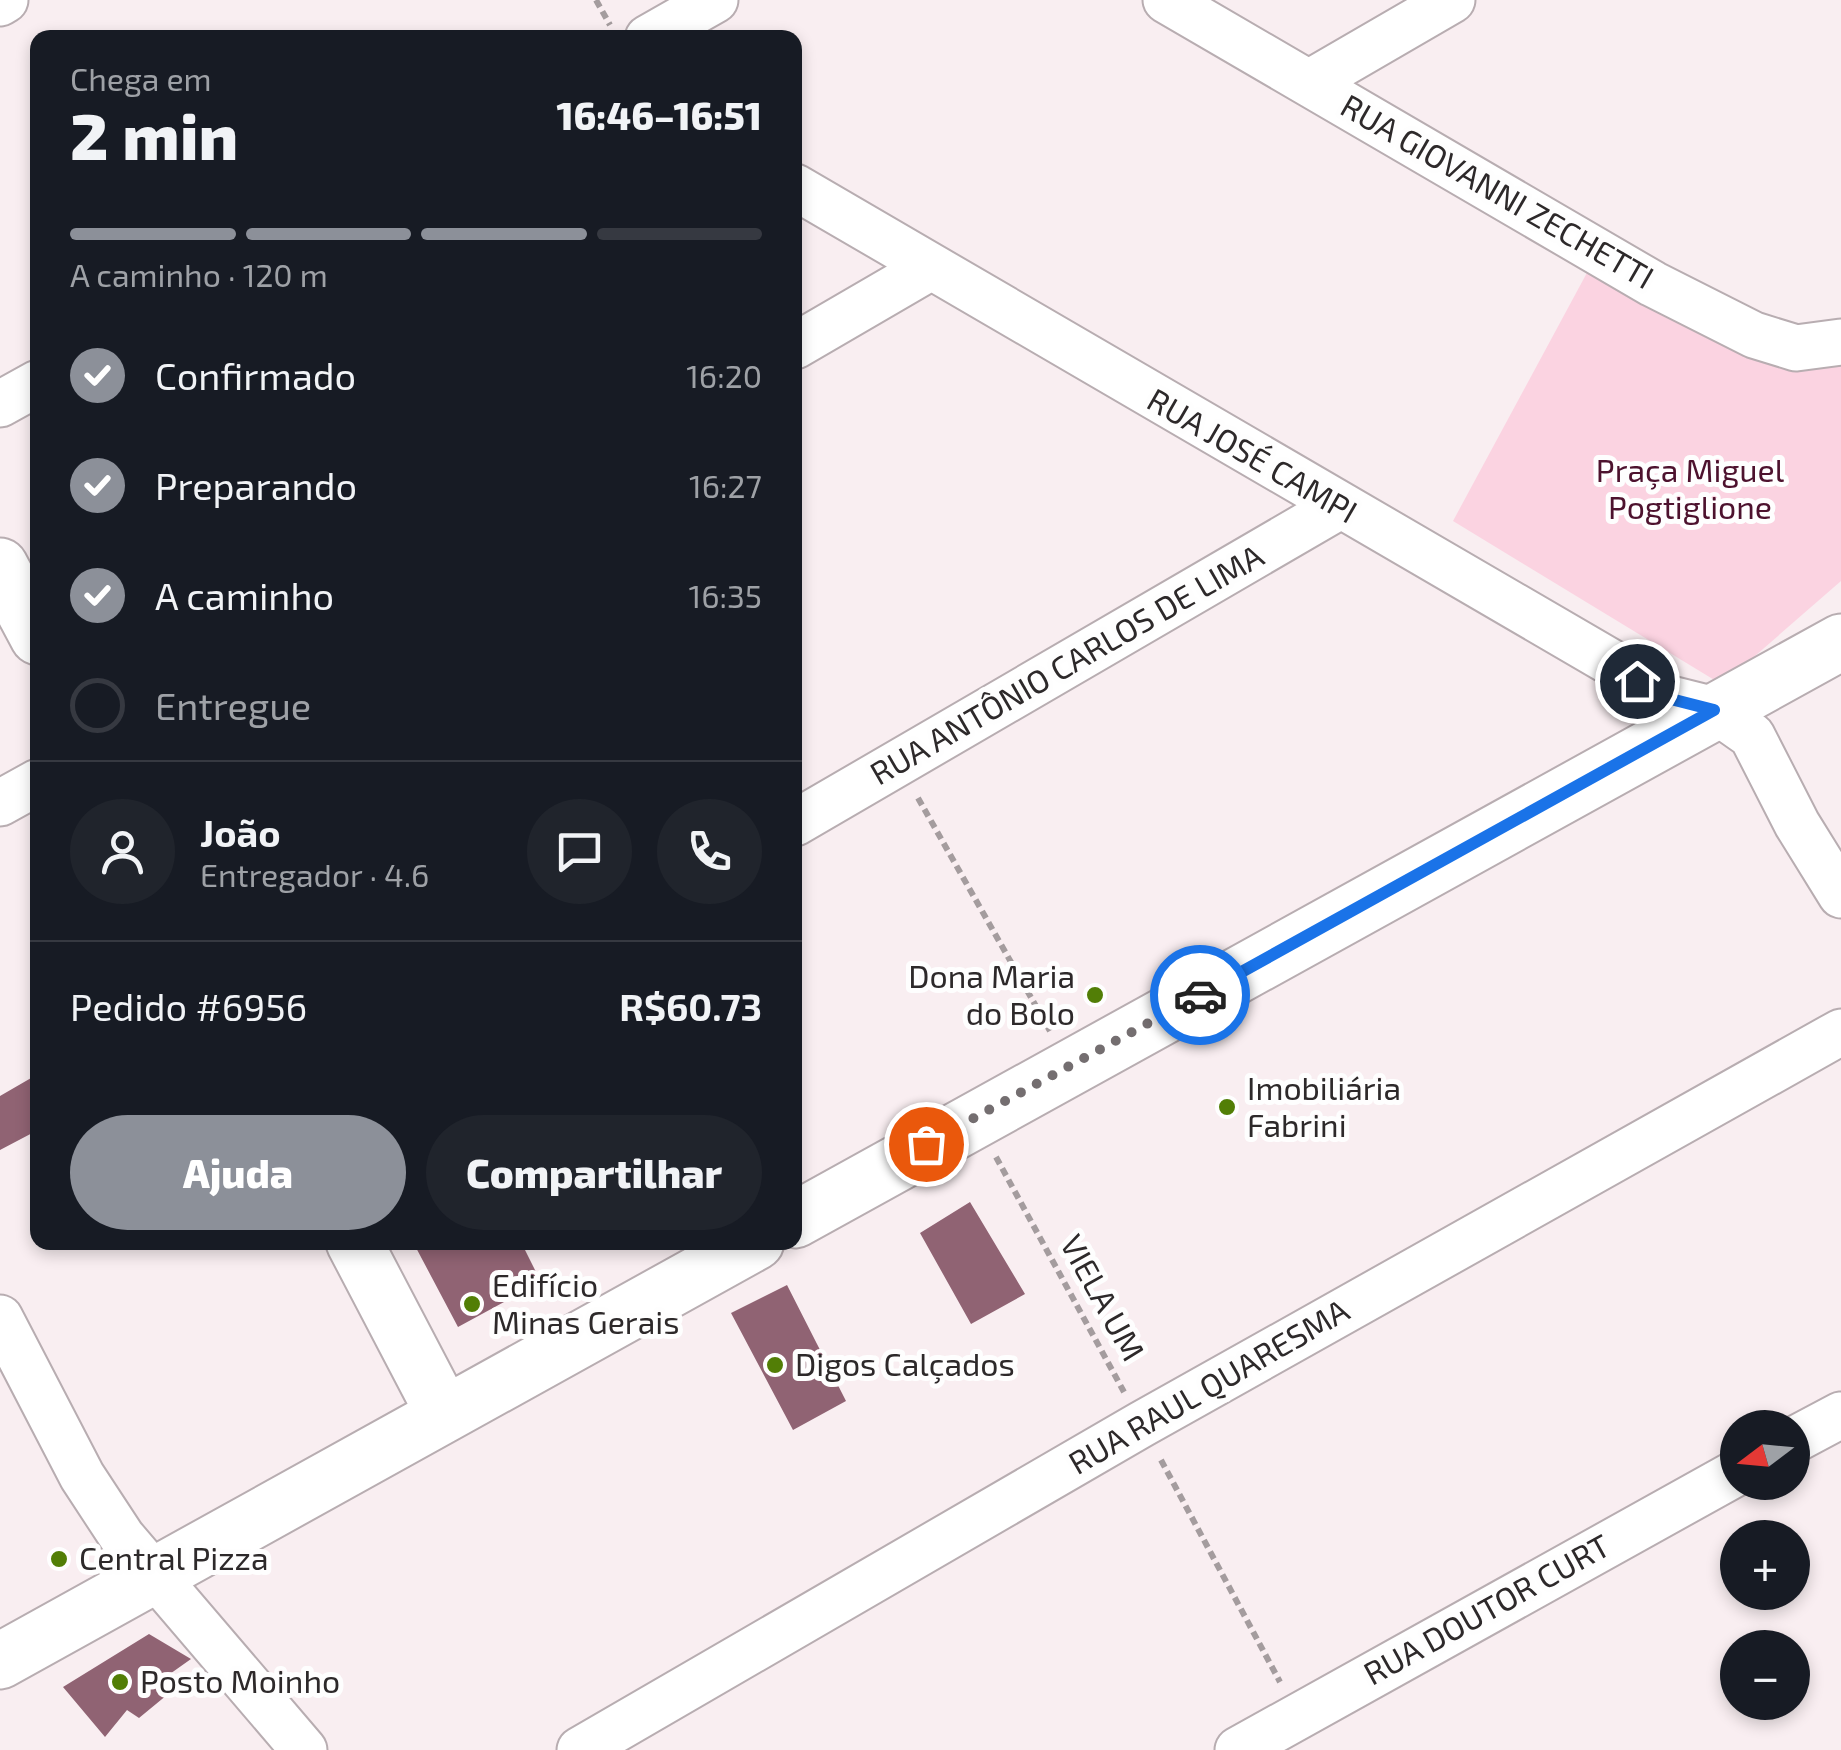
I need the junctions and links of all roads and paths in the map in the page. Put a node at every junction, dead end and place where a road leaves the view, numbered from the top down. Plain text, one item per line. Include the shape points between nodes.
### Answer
1 (716, 0) edge
2 (1166, 0) edge
3 (1452, 0) edge
4 (662, 30) edge
5 (1309, 83) junction
6 (802, 191) edge
7 (929, 268) junction
8 (802, 342) edge
9 (1841, 342) edge
10 (30, 387) edge
11 (0, 404) edge
12 (1338, 506) junction
13 (0, 566) edge
14 (30, 622) edge
15 (1841, 642) edge
16 (1714, 710) junction
17 (899, 764) junction
18 (30, 786) edge
19 (0, 803) edge
20 (802, 819) edge
21 (1841, 896) edge
22 (1841, 1032) edge
23 (1069, 1067) junction
24 (974, 1118) junction
25 (802, 1216) edge
26 (358, 1250) edge
27 (741, 1250) edge
28 (0, 1318) edge
29 (444, 1414) junction
30 (1841, 1415) edge
31 (1142, 1424) junction
32 (1810, 1432) edge
33 (1720, 1482) edge
34 (153, 1578) junction
35 (0, 1662) edge
36 (1298, 1715) junction
37 (304, 1750) edge
38 (580, 1750) edge
39 (1238, 1750) edge

1 - 4 street
2 - 5 street, RUA GIOVANNI ZECHETTI
3 - 5 street
5 - 9 street, RUA GIOVANNI ZECHETTI via 1754,335 1796,348
6 - 7 street, RUA JOSÉ CAMPI
7 - 8 street
7 - 12 street, RUA JOSÉ CAMPI
10 - 11 street
12 - 16 street, RUA JOSÉ CAMPI via 1655,695
12 - 17 street, RUA ANTÔNIO CARLOS DE LIMA
13 - 14 street
15 - 16 street
16 - 21 street via 1752,736
16 - 23 street
17 - 20 street, RUA ANTÔNIO CARLOS DE LIMA
17 - 23 path
18 - 19 street
22 - 31 street, RUA RAUL QUARESMA
23 - 24 street
24 - 25 street
24 - 31 path, VIELA UM
26 - 29 street
27 - 29 street
28 - 34 street via 82,1476
29 - 34 street
30 - 32 street
31 - 36 path, VIELA UM
31 - 38 street, RUA RAUL QUARESMA
33 - 36 street, RUA DOUTOR CURT
34 - 35 street
34 - 37 street
36 - 39 street, RUA DOUTOR CURT

